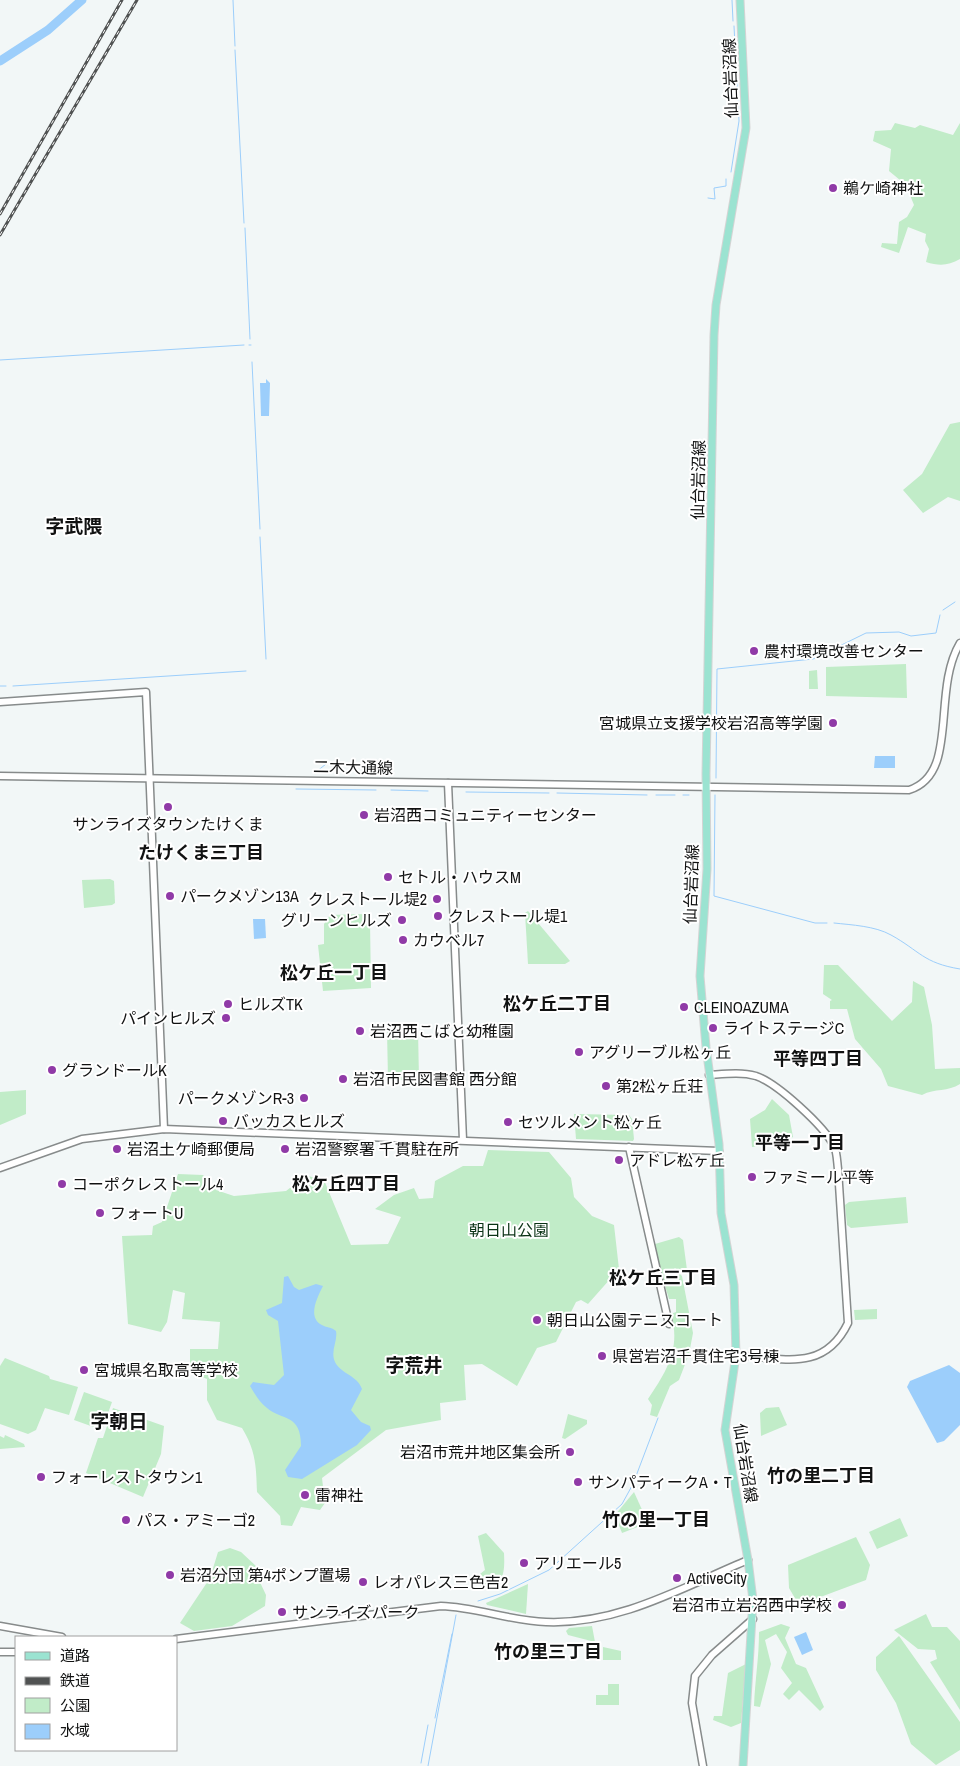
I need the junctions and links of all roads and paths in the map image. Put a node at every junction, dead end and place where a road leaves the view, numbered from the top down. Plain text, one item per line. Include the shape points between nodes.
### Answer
1 (740, 0) edge
2 (960, 643) edge
3 (0, 702) edge
4 (952, 727) dead end
5 (0, 776) edge
6 (149, 778) junction
7 (939, 778) dead end
8 (448, 783) junction
9 (706, 787) junction
10 (710, 1075) junction
11 (164, 1130) junction
12 (463, 1140) junction
13 (629, 1147) junction
14 (719, 1151) junction
15 (0, 1168) edge
16 (669, 1324) dead end
17 (736, 1355) junction
18 (748, 1560) junction
19 (753, 1619) junction
20 (0, 1626) edge
21 (37, 1635) edge
22 (50, 1636) edge
23 (178, 1639) edge
24 (0, 1652) edge
25 (15, 1652) edge
26 (703, 1766) edge
27 (743, 1766) edge

1 - 9 main road, 仙台岩沼線 via 746,128 716,305
2 - 4 street via 951,669
3 - 6 street via 146,692
5 - 6 street, 二木大通線
6 - 8 street, 二木大通線
6 - 11 street
7 - 9 street, 二木大通線 via 909,790
8 - 9 street, 二木大通線
8 - 12 street
9 - 10 main road, 仙台岩沼線 via 706,899 700,976
10 - 14 main road, 仙台岩沼線
10 - 17 street via 742,1073 767,1080 785,1092 828,1137 836,1151 838,1169 848,1323 841,1337 830,1349 803,1359
11 - 12 street
11 - 15 street via 82,1139
12 - 13 street
13 - 14 street
13 - 16 street
14 - 17 main road, 仙台岩沼線 via 721,1213 734,1285
17 - 18 main road, 仙台岩沼線 via 724,1430
18 - 19 main road, 仙台岩沼線
18 - 23 street via 633,1609 585,1621 536,1622 441,1606
19 - 26 street via 712,1655 695,1676 692,1703
19 - 27 main road, 仙台岩沼線
20 - 21 street
21 - 22 street
24 - 25 street

